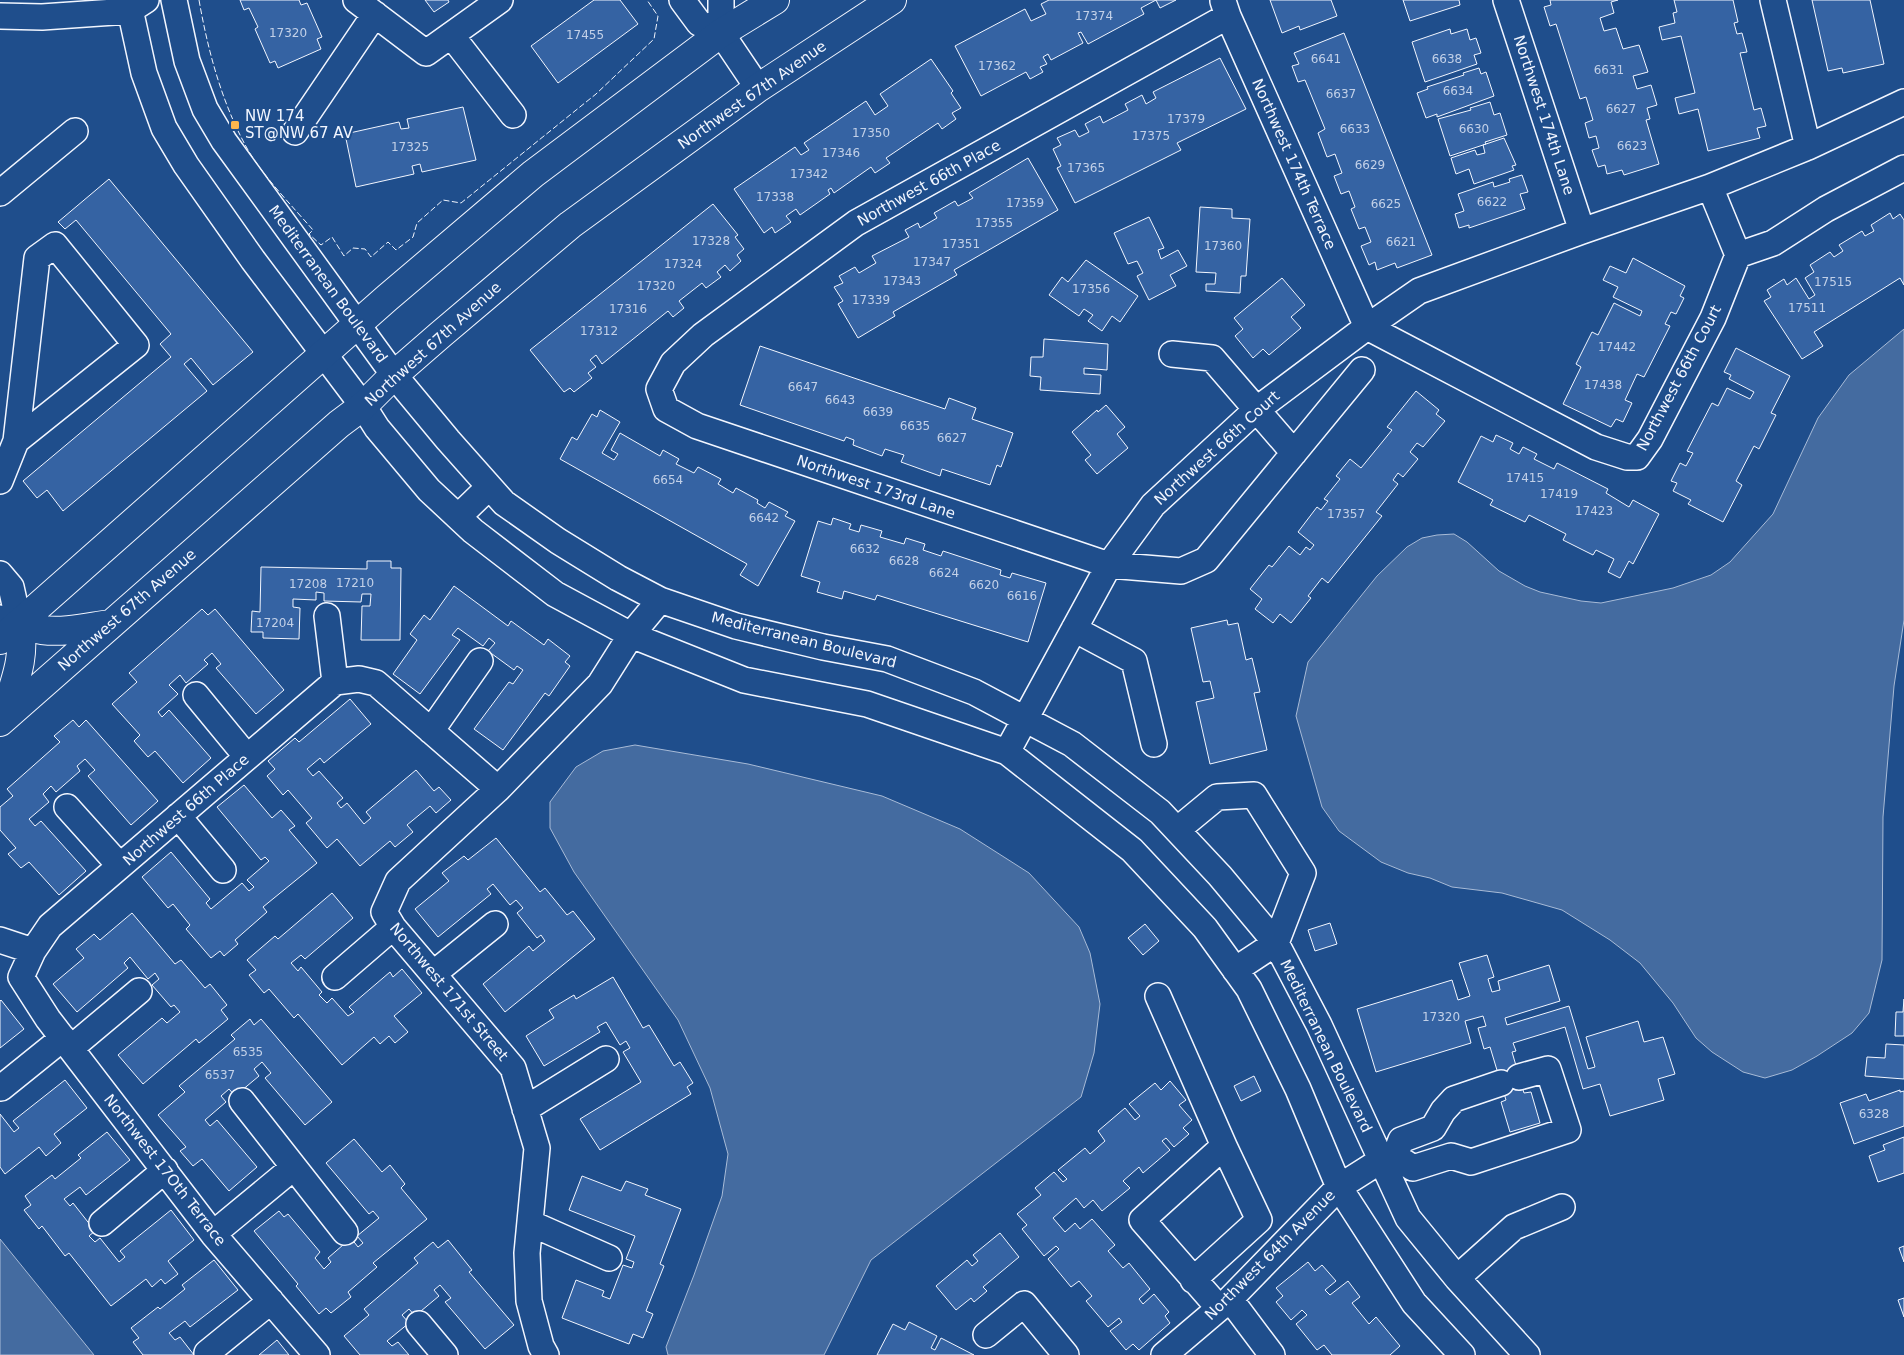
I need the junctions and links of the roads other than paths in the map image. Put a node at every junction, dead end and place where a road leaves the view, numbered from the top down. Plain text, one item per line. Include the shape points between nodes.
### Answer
1 (174, 0) edge
2 (500, 0) edge
3 (682, 0) edge
4 (721, 0) edge
5 (774, 0) edge
6 (892, 0) edge
7 (1506, 0) edge
8 (1773, 0) edge
9 (135, 4) edge
10 (365, 7) edge
11 (1225, 8) edge
12 (0, 16) edge
13 (721, 33) junction
14 (451, 35) junction
15 (758, 88) junction
16 (1904, 102) edge
17 (514, 115) dead end
18 (75, 131) dead end
19 (295, 132) dead end
20 (1808, 147) junction
21 (1904, 168) edge
22 (1710, 187) junction
23 (0, 193) edge
24 (1582, 231) junction
25 (1738, 255) junction
26 (358, 324) junction
27 (1367, 327) junction
28 (1172, 354) dead end
29 (325, 355) junction
30 (1362, 370) dead end
31 (394, 375) junction
32 (659, 389) joint
33 (363, 406) junction
34 (1256, 410) junction
35 (16, 441) junction
36 (1294, 453) junction
37 (0, 481) edge
38 (489, 487) junction
39 (458, 517) junction
40 (1109, 565) junction
41 (0, 574) edge
42 (660, 600) junction
43 (326, 616) dead end
44 (111, 624) junction
45 (6, 627) edge
46 (1074, 630) junction
47 (630, 635) junction
48 (480, 660) dead end
49 (335, 682) junction
50 (196, 695) dead end
51 (1025, 719) junction
52 (1, 721) edge
53 (431, 731) junction
54 (1154, 744) dead end
55 (1007, 752) junction
56 (248, 757) junction
57 (498, 789) junction
58 (67, 807) dead end
59 (178, 816) junction
60 (1177, 830) junction
61 (120, 866) junction
62 (223, 870) dead end
63 (495, 924) dead end
64 (393, 927) junction
65 (0, 940) edge
66 (1276, 943) junction
67 (33, 951) junction
68 (1236, 970) junction
69 (433, 974) junction
70 (21, 977) joint
71 (336, 977) dead end
72 (139, 991) dead end
73 (1158, 996) dead end
74 (67, 1043) junction
75 (606, 1059) dead end
76 (1, 1088) dead end
77 (242, 1101) dead end
78 (525, 1109) junction
79 (1433, 1128) junction
80 (1224, 1146) junction
81 (1442, 1158) junction
82 (1388, 1159) junction
83 (294, 1167) junction
84 (164, 1170) junction
85 (1339, 1188) junction
86 (1562, 1207) dead end
87 (102, 1223) dead end
88 (530, 1223) junction
89 (345, 1232) dead end
90 (213, 1234) junction
91 (609, 1258) dead end
92 (1457, 1278) junction
93 (1193, 1280) junction
94 (271, 1301) junction
95 (1224, 1303) junction
96 (419, 1324) dead end
97 (986, 1335) dead end
98 (539, 1352) edge
99 (206, 1353) dead end
100 (317, 1355) edge
101 (445, 1355) edge
102 (1066, 1355) edge
103 (1164, 1355) edge
104 (1272, 1355) edge
105 (1462, 1355) edge
106 (1526, 1355) edge

1 - 26 street, Mediterranean Boulevard via 188,61 205,109 224,141
2 - 14 street
3 - 13 street via 699,23
4 - 13 street
5 - 13 main road
6 - 15 main road, Northwest 67th Avenue
7 - 24 street, Northwest 174th Lane
8 - 20 street
9 - 12 street via 42,17
9 - 29 street via 144,73 164,128 236,237
10 - 14 street via 426,53
10 - 19 street
11 - 27 street, Northwest 174th Terrace
11 - 32 street, Northwest 66th Place via 856,223 703,335 673,362
13 - 15 street
13 - 26 main road via 533,174
14 - 17 street
15 - 31 main road, Northwest 67th Avenue via 570,225
16 - 20 street, Northwest 66th Court
18 - 23 street
20 - 22 street, Northwest 66th Court
21 - 25 street via 1826,209 1773,243
22 - 24 street, Northwest 66th Court
22 - 25 street
24 - 27 street, Northwest 66th Court via 1419,291
25 - 27 street, Northwest 66th Court via 1713,318 1638,456 1627,458 1596,448
26 - 29 main road
26 - 31 street, Mediterranean Boulevard
27 - 34 street, Northwest 66th Court
28 - 34 street via 1212,358
29 - 33 street
29 - 45 main road
30 - 36 street, Northwest 173rd Lane
31 - 33 main road, Northwest 67th Avenue
31 - 38 street, Mediterranean Boulevard
32 - 40 street, Northwest 173rd Lane via 666,409 697,426
33 - 39 street via 377,428 430,490
33 - 44 main road, Northwest 67th Avenue
34 - 36 street
34 - 40 street, Northwest 66th Court via 1153,505
35 - 35 street via 37,258 55,245 136,345
35 - 37 street
36 - 40 street, Northwest 173rd Lane via 1206,560 1181,571
38 - 39 street
38 - 42 street, Mediterranean Boulevard via 504,503 558,541
39 - 47 street via 555,594
40 - 46 street, Northwest 66th Court
41 - 45 street via 11,587
42 - 47 street
42 - 51 street, Mediterranean Boulevard via 736,626 887,659 974,692
43 - 49 street
44 - 45 main road via 69,630
44 - 52 main road, Northwest 67th Avenue
45 - 52 main road via 22,639 22,657
46 - 51 street, Northwest 66th Court
46 - 54 street via 1134,660
47 - 55 street via 744,680 867,704
47 - 57 street via 600,684
48 - 53 street
49 - 53 street via 358,679 376,683
49 - 56 street, Northwest 66th Place
50 - 56 street
51 - 55 street, Northwest 66th Court
51 - 60 street, Mediterranean Boulevard via 1072,744 1160,812
53 - 57 street
55 - 68 street via 1132,850 1205,928
56 - 59 street, Northwest 66th Place
57 - 64 street, Northwest 171st Street via 398,881 384,912
58 - 61 street
59 - 61 street, Northwest 66th Place
59 - 62 street
60 - 66 street, Mediterranean Boulevard
60 - 66 street via 1217,797 1254,795 1303,873
61 - 67 street, Northwest 66th Place via 50,926
63 - 69 street
64 - 69 street, Northwest 171st Street
64 - 71 street
65 - 67 street
66 - 68 street
66 - 82 street, Mediterranean Boulevard
67 - 70 street, Northwest 66th Place
68 - 85 street via 1249,989 1298,1089
69 - 78 street, Northwest 171st Street via 514,1068
70 - 74 street, Northwest 17Oth Terrace
72 - 74 street
73 - 80 street
74 - 76 street
74 - 84 street, Northwest 17Oth Terrace
75 - 78 street
77 - 83 street
78 - 88 street, Northwest 171st Street via 537,1148
79 - 81 street
79 - 81 street via 1454,1100 1548,1069 1568,1130 1471,1162 1451,1156
79 - 82 street via 1401,1140
80 - 93 street via 1259,1220
80 - 93 street via 1142,1220
81 - 82 street via 1413,1168
82 - 85 street, Northwest 64th Avenue
82 - 92 street, Mediterranean Boulevard via 1408,1218
83 - 89 street
83 - 90 street
84 - 87 street
84 - 90 street, Northwest 17Oth Terrace
85 - 95 street, Northwest 64th Avenue
85 - 105 street via 1414,1303
86 - 92 street via 1514,1227
88 - 91 street
88 - 98 street, Northwest 171st Street via 527,1253 529,1301
90 - 94 street, Northwest 17Oth Terrace
92 - 106 street, Mediterranean Boulevard
93 - 95 street
94 - 99 street
94 - 100 street, Northwest 17Oth Terrace
95 - 103 street, Northwest 64th Avenue
95 - 104 street
96 - 101 street
97 - 102 street via 1024,1304

